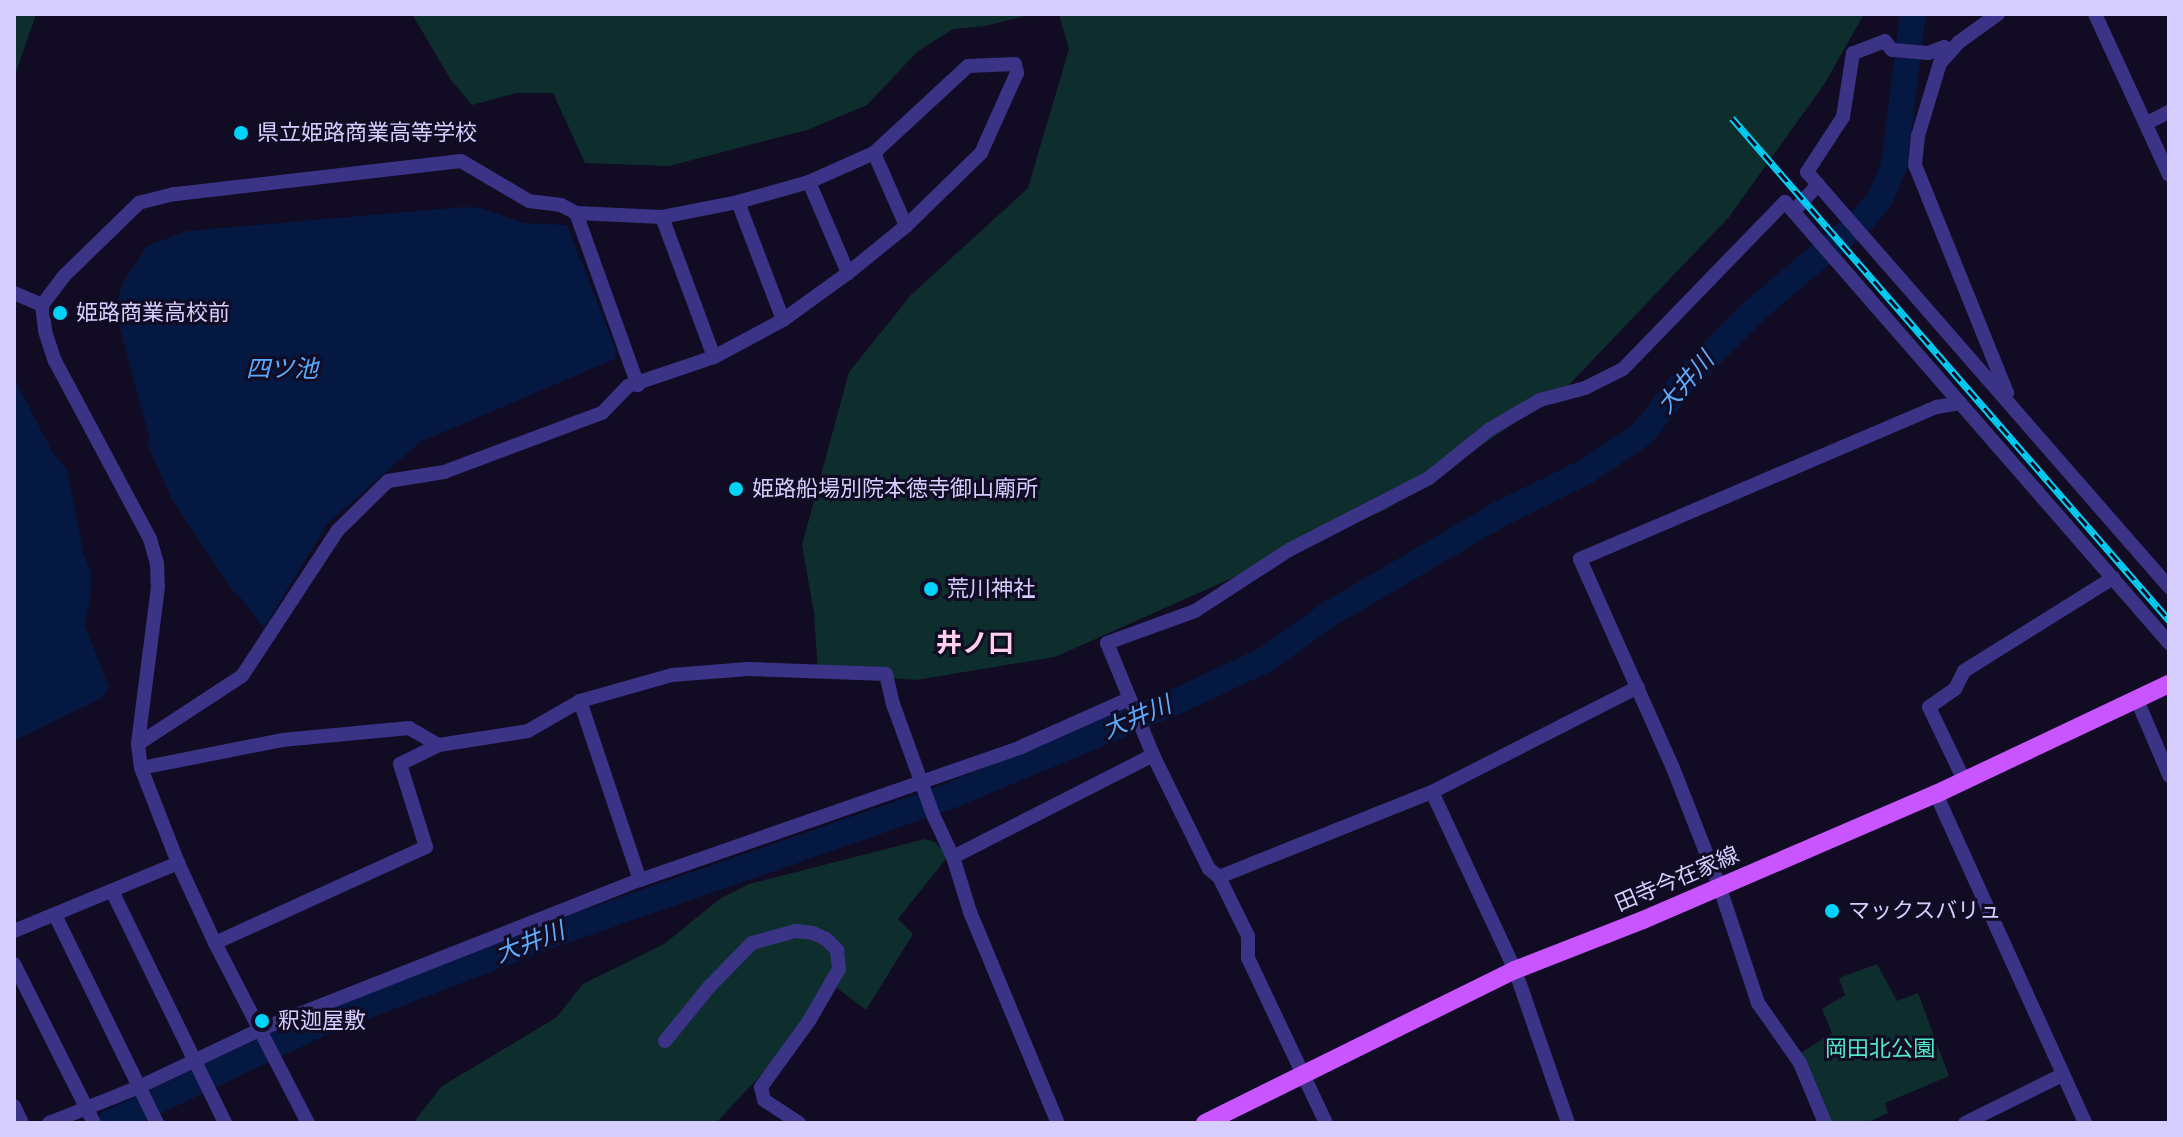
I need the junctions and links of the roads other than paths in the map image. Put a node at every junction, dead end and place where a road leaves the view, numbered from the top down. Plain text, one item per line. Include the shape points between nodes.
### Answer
1 (1998, 14) edge
2 (2095, 14) edge
3 (1951, 51) junction
4 (2169, 112) edge
5 (2147, 123) junction
6 (874, 153) junction
7 (2169, 175) edge
8 (809, 182) junction
9 (1818, 184) junction
10 (738, 202) junction
11 (1794, 211) junction
12 (576, 213) junction
13 (662, 217) junction
14 (906, 226) junction
15 (848, 273) junction
16 (14, 293) edge
17 (42, 305) junction
18 (783, 320) junction
19 (714, 357) junction
20 (638, 385) junction
21 (2010, 402) junction
22 (1961, 403) junction
23 (2113, 578) junction
24 (2169, 587) edge
25 (2169, 643) edge
26 (2169, 684) edge
27 (1638, 687) junction
28 (1129, 699) junction
29 (2137, 700) junction
30 (580, 701) junction
31 (138, 744) junction
32 (439, 745) junction
33 (1153, 755) junction
34 (141, 768) junction
35 (2169, 775) edge
36 (1964, 780) junction
37 (920, 782) junction
38 (1432, 792) junction
39 (1936, 794) junction
40 (953, 857) junction
41 (178, 863) junction
42 (1219, 877) junction
43 (640, 880) junction
44 (1720, 888) junction
45 (112, 891) junction
46 (55, 915) junction
47 (14, 931) edge
48 (215, 943) junction
49 (14, 964) edge
50 (1515, 970) junction
51 (261, 1029) junction
52 (665, 1041) dead end
53 (196, 1060) junction
54 (2062, 1075) junction
55 (1301, 1076) junction
56 (139, 1087) junction
57 (14, 1106) edge
58 (87, 1108) junction
59 (156, 1122) edge
60 (22, 1123) edge
61 (49, 1123) edge
62 (94, 1123) edge
63 (225, 1123) edge
64 (308, 1123) edge
65 (799, 1123) edge
66 (1058, 1123) edge
67 (1205, 1123) edge
68 (1326, 1123) edge
69 (1568, 1123) edge
70 (1825, 1123) edge
71 (1965, 1123) edge
72 (2085, 1123) edge

1 - 3 street
2 - 5 street
3 - 9 street via 1892,50 1885,41 1853,53 1843,117 1807,172
3 - 21 street via 1940,63 1915,165
4 - 5 street
5 - 7 street
6 - 8 street
6 - 14 street
6 - 14 street via 968,66 1015,64 1017,73 981,153
8 - 10 street
8 - 15 street
9 - 11 street
9 - 21 street
10 - 13 street
10 - 18 street
11 - 22 street
11 - 28 street via 1785,202 1623,369 1585,388 1540,400 1490,429 1429,478 1289,550 1195,611 1107,643
12 - 13 street
12 - 17 street via 561,205 529,201 461,161 174,194 139,203 64,276
12 - 20 street
13 - 19 street
14 - 15 street
15 - 18 street
16 - 17 street
17 - 31 street via 55,361 150,539 157,563
18 - 19 street
19 - 20 street
20 - 31 street via 628,386 602,413 444,472 388,481 338,530 242,676
21 - 24 street
22 - 23 street
22 - 27 street via 1936,407 1580,559
23 - 25 street
23 - 36 street via 1964,671 1955,689 1929,707
26 - 29 main road, 田寺今在家線
27 - 38 street
27 - 44 street
28 - 33 street
28 - 37 street via 1021,747
29 - 35 street
29 - 36 main road, 田寺今在家線
30 - 32 street via 528,731
30 - 37 street via 687,674 748,669 886,674
30 - 43 street
31 - 34 street
32 - 34 street via 409,728 282,740
32 - 48 street via 400,764 426,847
33 - 40 street
33 - 42 street via 1209,869
34 - 41 street
36 - 39 main road, 田寺今在家線
37 - 40 street
37 - 43 street
38 - 42 street
38 - 50 street
39 - 44 main road, 田寺今在家線
39 - 54 street
40 - 66 street via 993,973
41 - 45 street
41 - 48 street
42 - 55 street via 1248,936 1248,958
43 - 51 street
44 - 50 main road, 田寺今在家線
44 - 70 street via 1758,1003 1800,1063
45 - 46 street
45 - 53 street
46 - 47 street
46 - 56 street
48 - 51 street
49 - 58 street
50 - 55 main road, 田寺今在家線
50 - 69 street
51 - 53 street
51 - 64 street
52 - 65 street via 752,943 795,931 826,939 837,950 839,969 761,1087 764,1100
53 - 56 street
53 - 63 street
54 - 71 street
54 - 72 street
55 - 67 main road, 田寺今在家線
55 - 68 street
56 - 58 street
56 - 59 street
57 - 60 street
58 - 61 street
58 - 62 street

